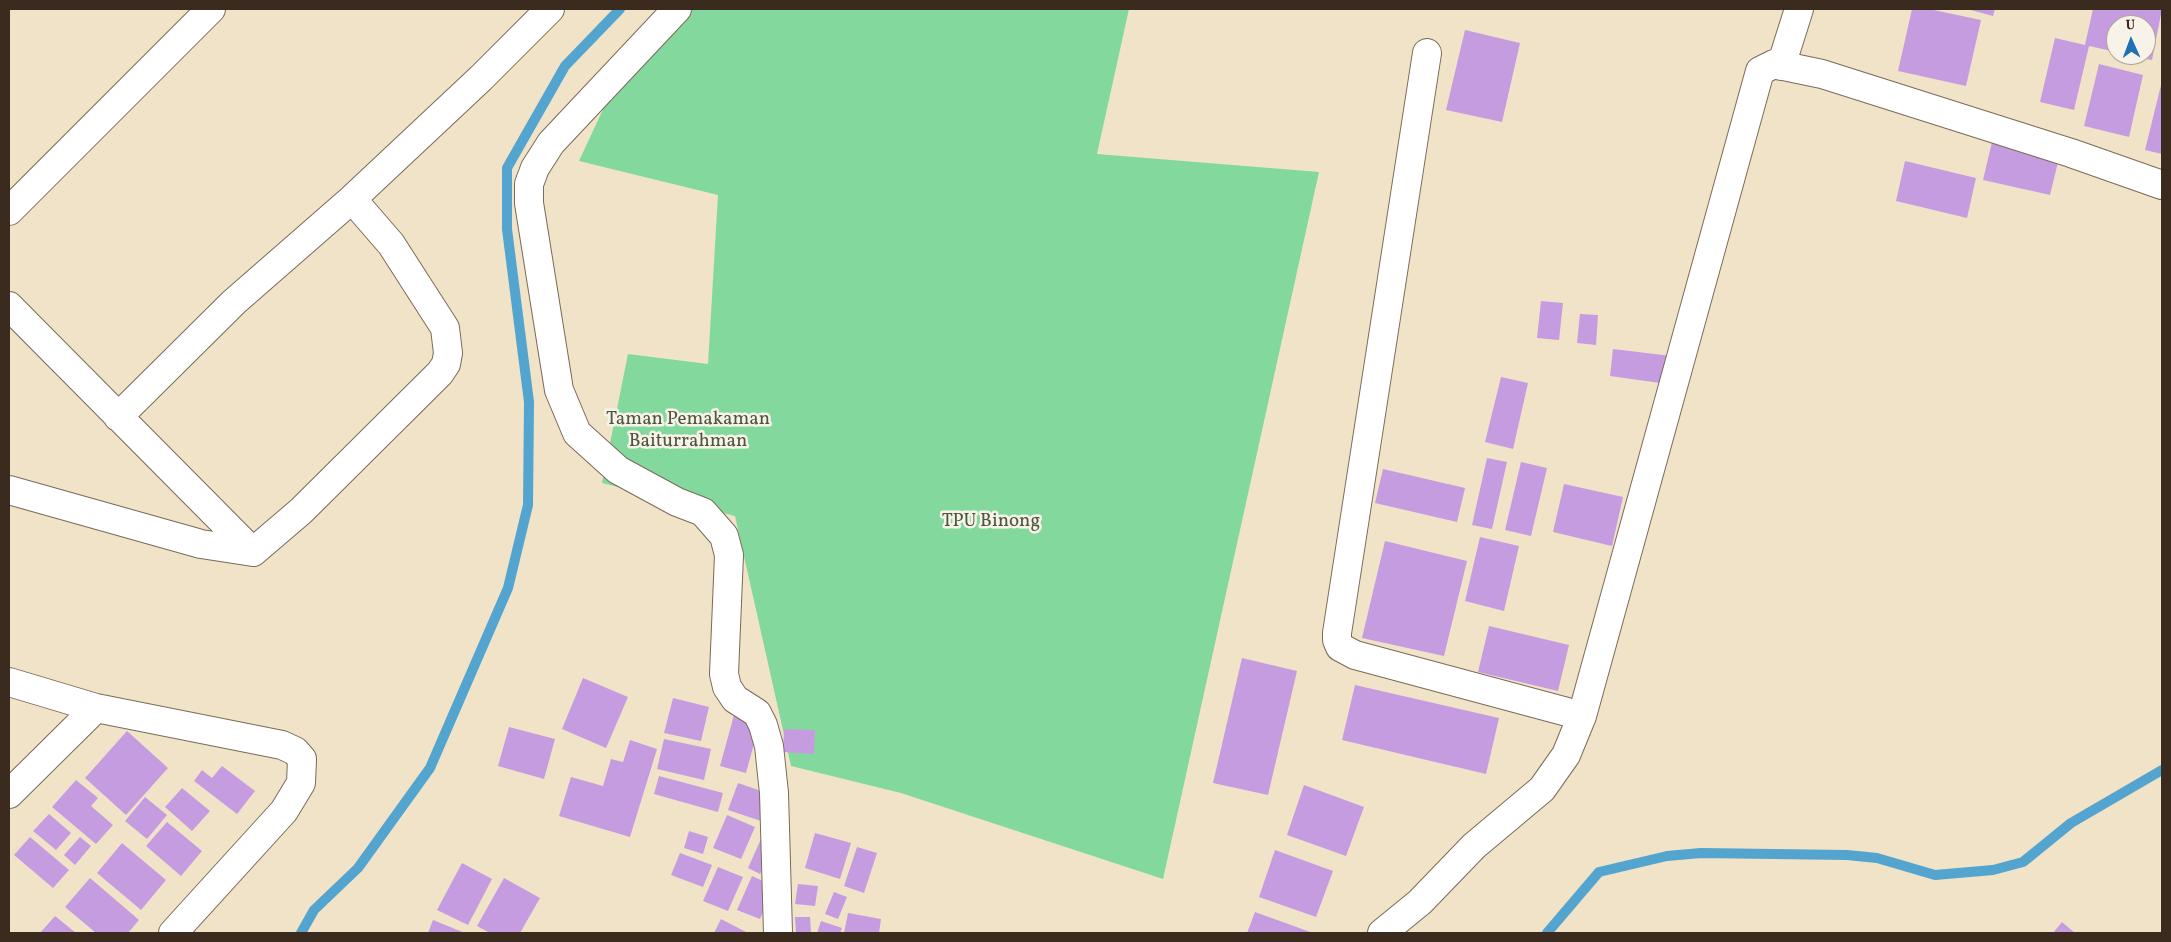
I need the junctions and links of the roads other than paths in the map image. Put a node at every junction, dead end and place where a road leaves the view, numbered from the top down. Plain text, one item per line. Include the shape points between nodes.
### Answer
1 (211, 9) edge
2 (550, 9) edge
3 (677, 9) edge
4 (1799, 9) edge
5 (1427, 53) dead end
6 (1781, 66) junction
7 (2162, 185) edge
8 (352, 199) junction
9 (9, 211) edge
10 (9, 306) edge
11 (118, 417) junction
12 (9, 490) edge
13 (253, 552) junction
14 (9, 682) edge
15 (96, 708) junction
16 (1582, 716) junction
17 (9, 794) edge
18 (173, 933) edge
19 (778, 933) edge
20 (1382, 933) edge

1 - 9 street
2 - 8 street
3 - 19 street via 551,143 529,184 529,203 560,390 577,433 618,470 677,502 703,512 724,536 729,555 724,674 735,699 757,713 769,746 774,793
4 - 6 street
5 - 16 street via 1337,640 1340,647 1355,655
6 - 7 street via 1822,74
6 - 16 street via 1774,64 1765,68 1757,78
8 - 11 street via 234,302
8 - 13 street via 391,244 445,328 446,364 440,374 301,512
10 - 11 street
11 - 13 street
12 - 13 street via 201,544
14 - 15 street
15 - 17 street
15 - 18 street via 282,745 295,751 302,759 301,783 284,811
16 - 20 street via 1566,755 1542,789 1474,846 1420,902

